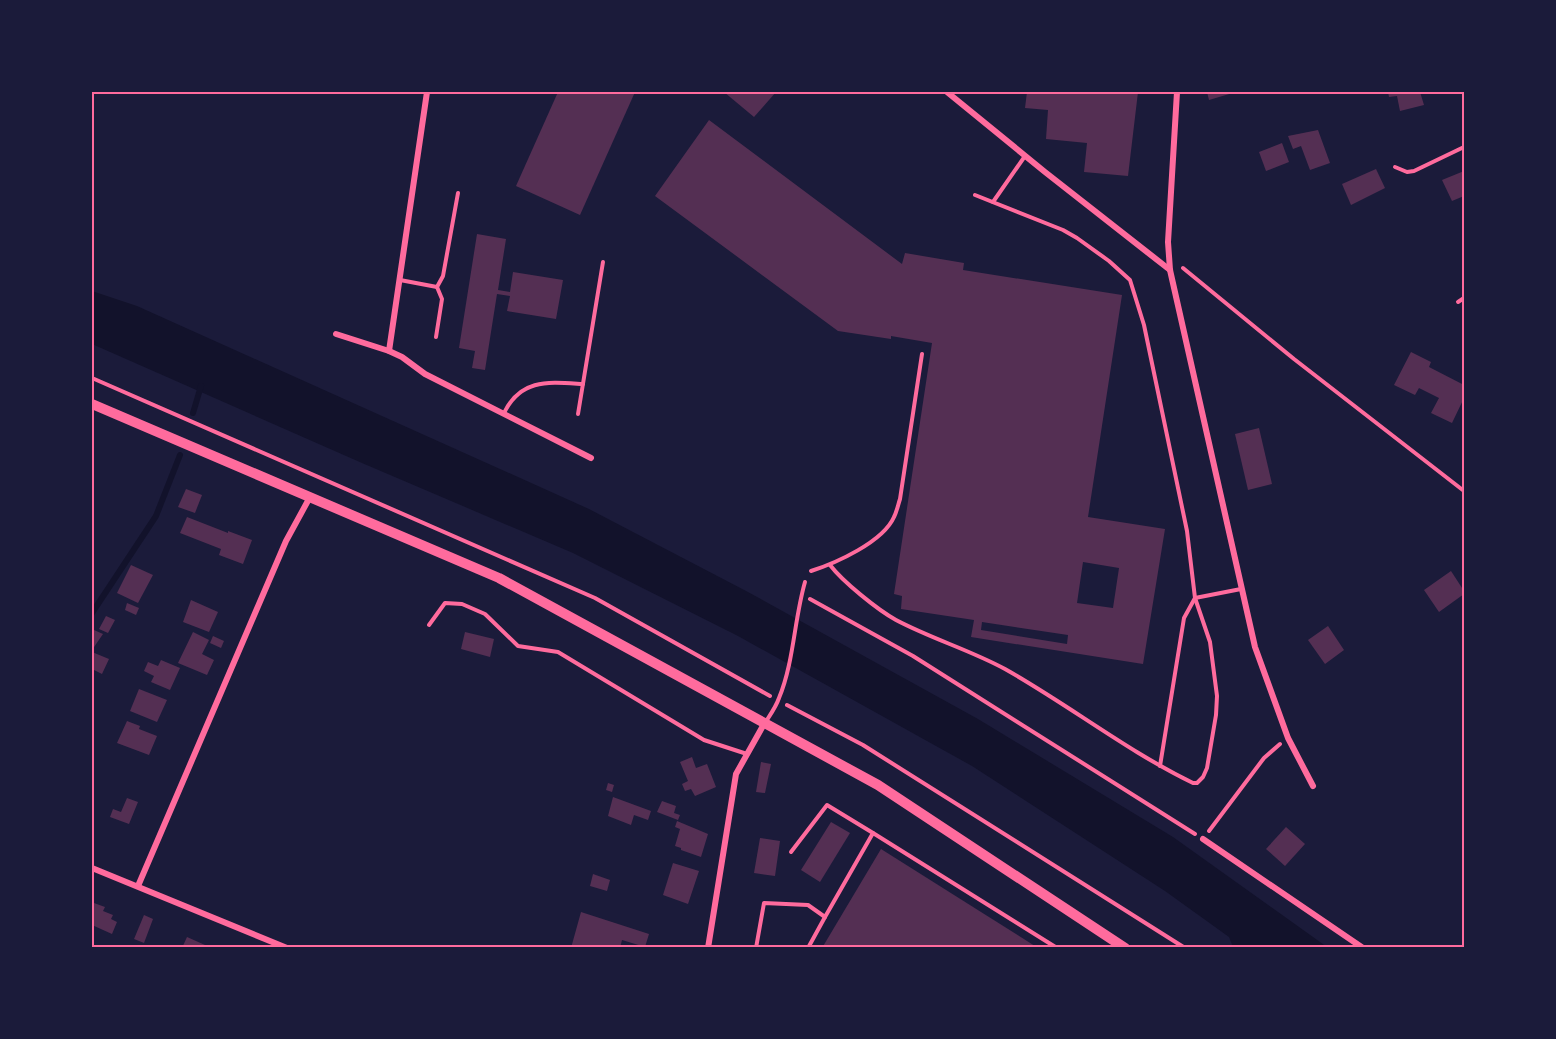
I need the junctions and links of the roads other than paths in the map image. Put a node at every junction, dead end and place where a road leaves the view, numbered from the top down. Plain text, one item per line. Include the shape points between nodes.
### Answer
1 (427, 92) edge
2 (947, 92) edge
3 (1177, 92) edge
4 (1464, 147) edge
5 (1025, 156) junction
6 (1395, 167) dead end
7 (458, 194) dead end
8 (975, 195) dead end
9 (993, 202) junction
10 (603, 262) dead end
11 (1170, 270) junction
12 (400, 280) junction
13 (438, 287) junction
14 (1464, 298) edge
15 (1458, 302) dead end
16 (336, 334) dead end
17 (436, 337) dead end
18 (389, 351) junction
19 (922, 354) dead end
20 (583, 384) junction
21 (92, 404) edge
22 (504, 413) junction
23 (578, 414) dead end
24 (591, 458) dead end
25 (310, 497) junction
26 (830, 565) junction
27 (811, 571) dead end
28 (805, 582) dead end
29 (1241, 589) junction
30 (1195, 598) junction
31 (429, 625) dead end
32 (764, 724) junction
33 (747, 754) junction
34 (1160, 766) junction
35 (1312, 786) dead end
36 (873, 833) junction
37 (1203, 839) road end
38 (791, 852) dead end
39 (92, 868) edge
40 (138, 886) junction
41 (825, 917) junction
42 (287, 948) edge
43 (708, 948) edge
44 (756, 948) edge
45 (808, 948) edge
46 (1057, 948) edge
47 (1125, 948) edge
48 (1363, 948) edge

1 - 12 street
2 - 5 street
3 - 11 street via 1168,242
4 - 6 lane via 1414,171
5 - 9 lane
5 - 11 street
7 - 13 lane
8 - 9 lane
9 - 30 lane via 1077,238 1130,280 1144,325 1187,531
10 - 20 lane
11 - 29 street
12 - 13 lane
12 - 18 street
13 - 17 lane via 442,299
14 - 15 lane
16 - 18 street
18 - 22 street via 425,374
19 - 26 lane via 894,517 882,534
20 - 22 lane via 532,385 513,399
20 - 23 lane
21 - 25 street
22 - 24 street
25 - 32 street via 499,578
25 - 40 street via 286,541
26 - 27 lane
26 - 34 lane via 841,579 897,620 1006,670
28 - 32 lane via 785,682
29 - 30 lane
29 - 35 street via 1255,646 1288,738
30 - 34 lane via 1182,626
30 - 34 lane via 1210,642 1217,696 1207,768 1203,777 1193,783
31 - 33 lane via 445,603 462,604 485,614 518,646 558,652 704,740
32 - 33 street
32 - 47 street via 878,785
33 - 43 street via 736,774
36 - 38 lane via 827,806
36 - 41 lane
36 - 46 lane
37 - 48 street
39 - 40 street
40 - 42 street
41 - 44 lane via 808,905 764,903
41 - 45 lane

